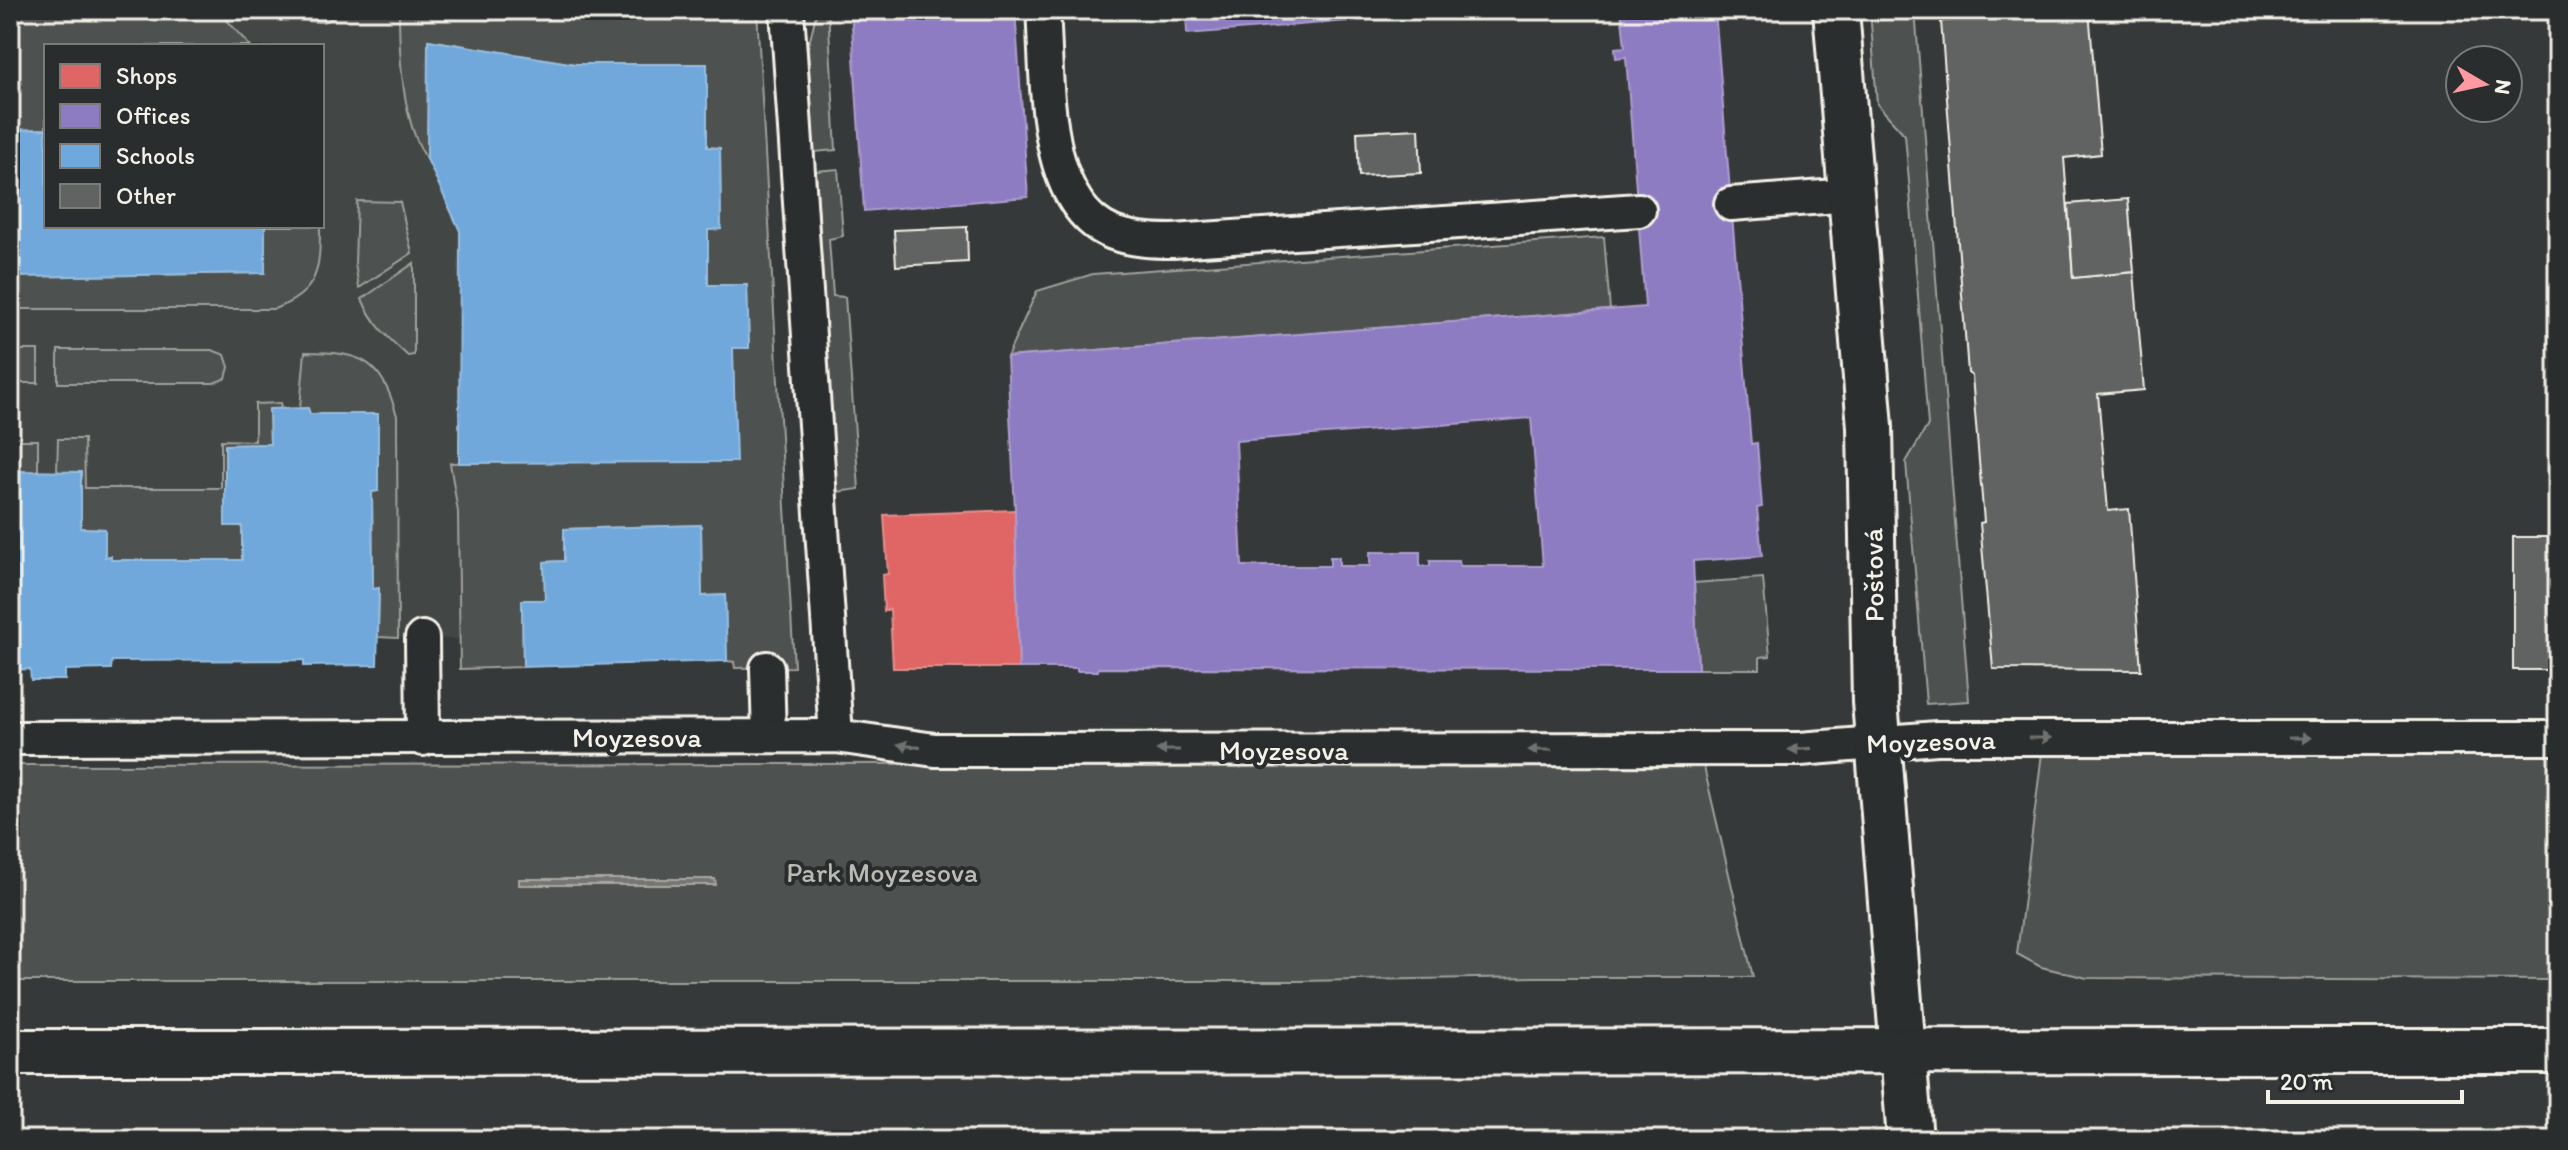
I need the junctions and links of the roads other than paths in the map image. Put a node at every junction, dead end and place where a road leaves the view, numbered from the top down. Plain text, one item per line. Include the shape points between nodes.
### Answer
1 (787, 10) edge
2 (1043, 10) edge
3 (1836, 10) edge
4 (1851, 195) junction
5 (1731, 204) dead end
6 (1639, 210) dead end
7 (422, 638) dead end
8 (767, 668) dead end
9 (769, 736) junction
10 (836, 736) junction
11 (10, 738) edge
12 (2558, 738) edge
13 (423, 739) junction
14 (1878, 743) junction
15 (1903, 1050) junction
16 (2558, 1051) edge
17 (10, 1052) edge
18 (1910, 1140) edge

1 - 10 lane
2 - 6 lane via 1060,173 1074,202 1111,232 1141,241 1173,241
3 - 4 street, Poštová
4 - 5 lane
4 - 14 street, Poštová via 1870,427
7 - 13 lane
8 - 9 lane
9 - 10 lane, Moyzesova
9 - 13 lane, Moyzesova
14 -> 10 lane, Moyzesova via 1787,749 935,750
11 - 13 lane, Moyzesova
14 -> 12 lane, Moyzesova via 1990,738
14 - 15 street, Poštová
15 - 16 street
15 - 17 street
15 - 18 street, Poštová

